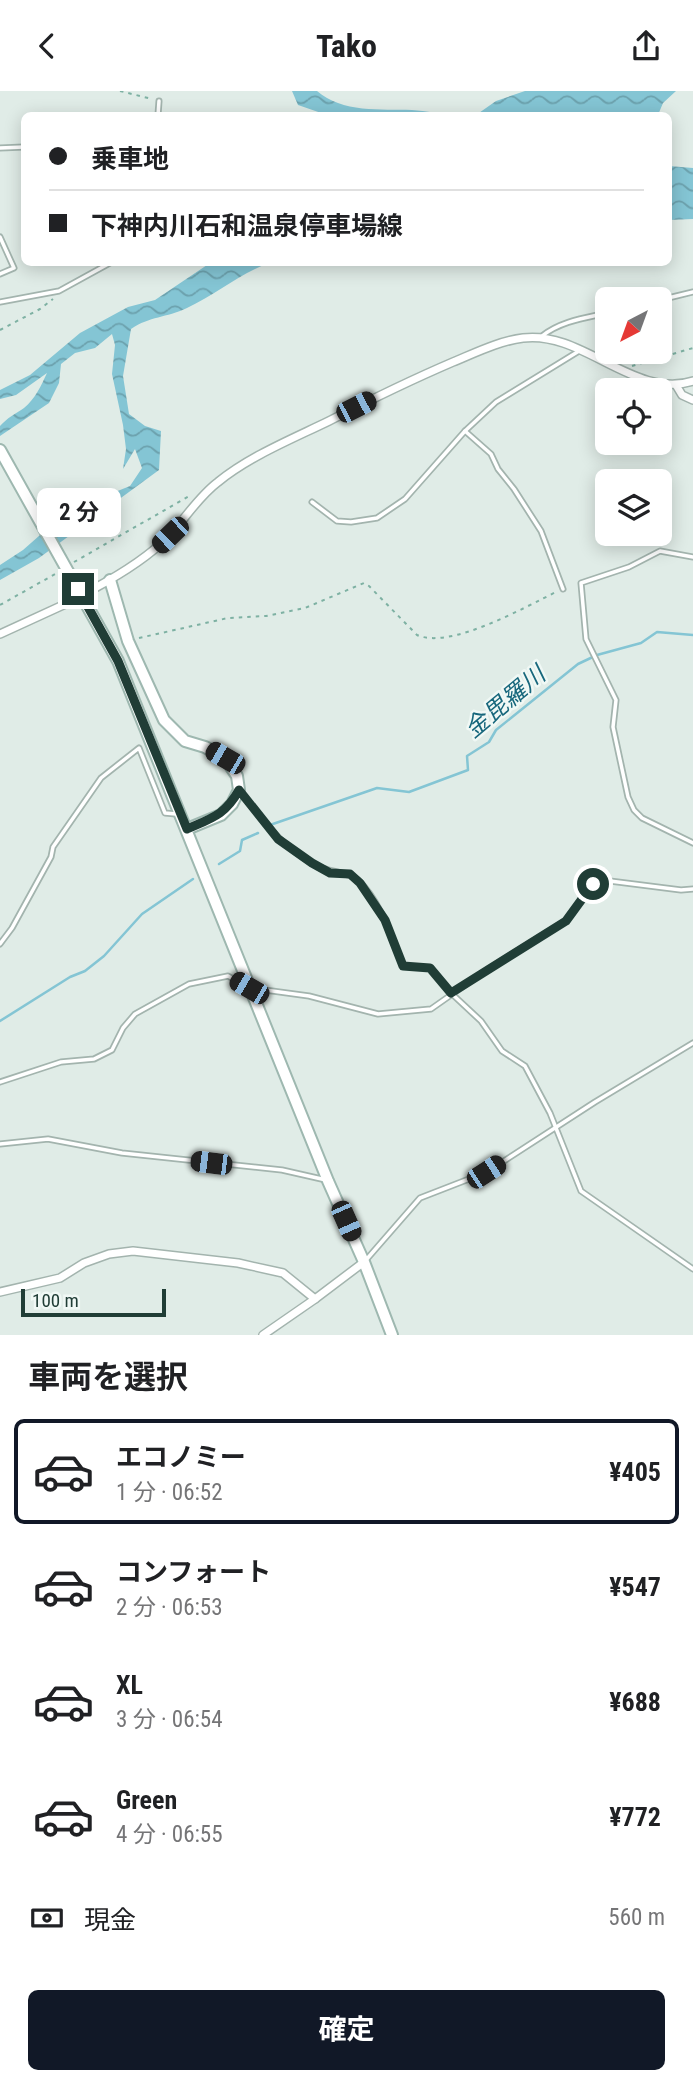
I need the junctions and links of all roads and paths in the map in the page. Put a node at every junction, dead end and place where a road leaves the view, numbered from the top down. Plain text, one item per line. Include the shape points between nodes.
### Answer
1 (120, 91) edge
2 (159, 101) joint
3 (158, 112) edge
4 (21, 147) edge
5 (0, 148) edge
6 (0, 237) edge
7 (105, 266) edge
8 (0, 274) edge
9 (59, 291) junction
10 (693, 292) edge
11 (672, 297) edge
12 (0, 302) edge
13 (595, 316) edge
14 (0, 330) edge
15 (541, 337) junction
16 (693, 348) edge
17 (581, 350) junction
18 (631, 367) dead end
19 (693, 381) edge
20 (676, 385) junction
21 (693, 400) edge
22 (465, 431) junction
23 (0, 450) edge
24 (199, 491) dead end
25 (312, 502) dead end
26 (693, 557) edge
27 (66, 566) junction
28 (110, 580) junction
29 (95, 588) tunnel mouth
30 (563, 589) joint
31 (72, 601) tunnel mouth
32 (0, 605) edge
33 (0, 634) edge
34 (128, 641) junction
35 (239, 790) junction
36 (182, 815) junction
37 (187, 829) junction
38 (693, 843) edge
39 (693, 889) edge
40 (0, 944) edge
41 (249, 988) junction
42 (451, 993) junction
43 (693, 1043) edge
44 (0, 1082) edge
45 (556, 1127) junction
46 (0, 1144) edge
47 (328, 1181) junction
48 (364, 1262) junction
49 (693, 1269) edge
50 (0, 1292) edge
51 (315, 1300) junction
52 (263, 1335) edge
53 (392, 1335) edge

1 - 2 path
2 - 3 lane
4 - 5 lane
6 - 8 lane via 14,268
7 - 9 lane
9 - 12 lane
9 - 14 path via 40,309
10 - 11 lane
13 - 15 lane via 552,328
15 - 17 street
15 - 28 street via 475,352 249,462 216,482 158,546
16 - 18 path
17 - 20 street via 660,384
17 - 22 lane via 496,402
19 - 20 street
20 - 21 street via 682,395
22 - 25 lane via 405,499 377,518 337,521
22 - 30 lane via 491,454 541,531
23 - 27 main road
24 - 27 path
26 - 38 lane via 660,551 581,583 586,639 616,700 613,727 628,797 642,818
27 - 32 path
27 - 36 main road via 118,661
28 - 29 street
28 - 34 main road
30 - 34 path via 483,627 426,639 364,583 304,608 266,617 228,618
31 - 33 street
34 - 35 main road via 164,720 185,741 225,758 237,776
35 - 37 main road via 221,815
35 - 42 lane via 278,839 330,873 350,874 360,883 385,920 403,966 430,968
36 - 37 main road
36 - 40 lane via 164,813 139,748 101,778 53,847
37 - 41 main road
39 - 42 lane via 602,880 593,884 566,921
41 - 42 lane via 309,996 378,1014 431,1009
41 - 44 lane via 228,976 189,984 135,1014 112,1050 94,1059 61,1062
41 - 47 main road
42 - 45 lane via 481,1021 502,1051 525,1066
43 - 45 lane
45 - 48 lane via 486,1172 420,1198
45 - 49 lane via 581,1191
46 - 47 lane via 48,1139 122,1153 282,1170
47 - 48 main road
48 - 51 street
48 - 53 main road
50 - 51 street via 60,1278 84,1263 133,1251 283,1273
51 - 52 street

